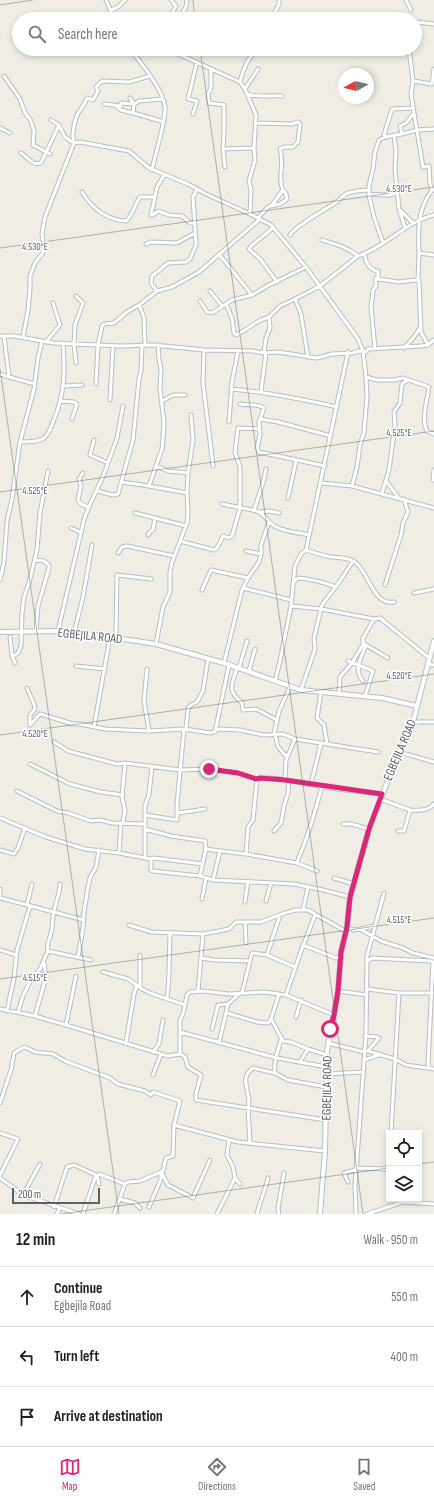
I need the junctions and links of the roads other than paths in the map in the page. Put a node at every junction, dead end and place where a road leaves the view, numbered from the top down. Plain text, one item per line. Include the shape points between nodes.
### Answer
1 (106, 0) edge
2 (125, 0) edge
3 (171, 0) edge
4 (187, 0) edge
5 (279, 0) edge
6 (406, 0) edge
7 (111, 10) joint
8 (411, 10) dead end
9 (174, 12) edge
10 (183, 12) edge
11 (275, 12) edge
12 (422, 23) edge
13 (434, 24) edge
14 (135, 56) edge
15 (183, 56) edge
16 (252, 56) edge
17 (411, 56) edge
18 (197, 62) junction
19 (211, 69) junction
20 (258, 69) dead end
21 (434, 69) edge
22 (4, 76) dead end
23 (150, 76) junction
24 (413, 81) junction
25 (240, 82) junction
26 (433, 84) edge
27 (245, 89) junction
28 (248, 94) junction
29 (282, 96) dead end
30 (130, 98) dead end
31 (163, 99) junction
32 (104, 104) dead end
33 (134, 104) junction
34 (116, 106) junction
35 (414, 108) junction
36 (133, 113) junction
37 (414, 113) junction
38 (193, 114) dead end
39 (51, 120) dead end
40 (164, 122) junction
41 (256, 123) junction
42 (59, 126) junction
43 (0, 128) edge
44 (434, 129) edge
45 (418, 130) junction
46 (10, 133) dead end
47 (402, 134) junction
48 (394, 136) junction
49 (387, 137) junction
50 (74, 143) junction
51 (254, 148) junction
52 (223, 150) junction
53 (21, 153) dead end
54 (48, 153) junction
55 (224, 167) dead end
56 (152, 170) junction
57 (164, 175) junction
58 (197, 189) junction
59 (283, 190) junction
60 (369, 190) junction
61 (433, 190) edge
62 (82, 192) dead end
63 (397, 192) junction
64 (370, 194) junction
65 (154, 197) junction
66 (271, 206) junction
67 (400, 212) junction
68 (250, 214) junction
69 (434, 215) edge
70 (259, 219) junction
71 (419, 220) junction
72 (413, 223) junction
73 (195, 224) junction
74 (273, 228) junction
75 (405, 228) junction
76 (194, 233) junction
77 (290, 235) dead end
78 (322, 240) dead end
79 (146, 244) dead end
80 (383, 244) junction
81 (419, 253) junction
82 (219, 254) junction
83 (363, 254) junction
84 (434, 255) edge
85 (358, 256) junction
86 (306, 266) junction
87 (376, 271) junction
88 (418, 280) junction
89 (277, 282) junction
90 (320, 286) junction
91 (157, 291) junction
92 (210, 291) dead end
93 (252, 295) junction
94 (76, 296) dead end
95 (295, 299) junction
96 (200, 301) dead end
97 (53, 303) dead end
98 (226, 304) junction
99 (139, 305) junction
100 (222, 306) junction
101 (269, 317) junction
102 (421, 327) junction
103 (2, 336) edge
104 (23, 337) junction
105 (434, 340) edge
106 (44, 342) junction
107 (63, 343) junction
108 (74, 344) junction
109 (98, 345) junction
110 (144, 345) junction
111 (158, 345) junction
112 (428, 345) junction
113 (113, 346) junction
114 (404, 348) junction
115 (375, 349) junction
116 (204, 350) junction
117 (238, 351) junction
118 (363, 351) junction
119 (265, 353) junction
120 (349, 353) junction
121 (308, 357) junction
122 (76, 363) dead end
123 (0, 374) edge
124 (9, 377) junction
125 (366, 377) junction
126 (409, 380) junction
127 (35, 384) junction
128 (96, 384) dead end
129 (82, 385) dead end
130 (64, 386) junction
131 (429, 387) junction
132 (231, 389) junction
133 (434, 389) edge
134 (261, 391) junction
135 (185, 395) dead end
136 (110, 400) dead end
137 (61, 401) junction
138 (162, 401) junction
139 (240, 404) dead end
140 (123, 406) dead end
141 (337, 407) junction
142 (191, 415) dead end
143 (72, 419) dead end
144 (260, 419) junction
145 (229, 422) dead end
146 (260, 429) junction
147 (434, 434) edge
148 (331, 436) junction
149 (94, 440) dead end
150 (20, 442) junction
151 (296, 460) junction
152 (108, 463) junction
153 (156, 466) junction
154 (213, 466) dead end
155 (325, 466) junction
156 (266, 469) dead end
157 (434, 470) edge
158 (48, 471) dead end
159 (83, 473) dead end
160 (188, 473) junction
161 (434, 480) edge
162 (121, 482) junction
163 (322, 482) junction
164 (386, 482) junction
165 (149, 486) junction
166 (352, 486) junction
167 (98, 491) junction
168 (187, 493) junction
169 (382, 493) junction
170 (398, 497) junction
171 (288, 498) dead end
172 (404, 499) junction
173 (222, 504) dead end
174 (88, 508) junction
175 (240, 508) junction
176 (434, 508) edge
177 (254, 510) junction
178 (261, 512) junction
179 (134, 513) dead end
180 (279, 513) dead end
181 (155, 518) junction
182 (269, 522) junction
183 (186, 526) junction
184 (71, 528) dead end
185 (80, 532) junction
186 (309, 535) junction
187 (148, 536) dead end
188 (180, 541) junction
189 (92, 545) dead end
190 (306, 550) junction
191 (246, 551) dead end
192 (118, 553) dead end
193 (261, 554) junction
194 (174, 556) junction
195 (35, 560) junction
196 (353, 561) junction
197 (0, 577) edge
198 (248, 578) junction
199 (152, 580) dead end
200 (292, 584) junction
201 (385, 585) dead end
202 (336, 587) junction
203 (242, 588) junction
204 (434, 589) edge
205 (202, 590) dead end
206 (414, 593) dead end
207 (291, 600) junction
208 (394, 602) dead end
209 (291, 606) junction
210 (321, 609) junction
211 (374, 619) junction
212 (0, 632) edge
213 (21, 632) junction
214 (36, 632) junction
215 (58, 632) junction
216 (74, 633) junction
217 (10, 637) dead end
218 (110, 637) junction
219 (116, 638) junction
220 (247, 641) dead end
221 (434, 641) edge
222 (156, 644) junction
223 (365, 644) junction
224 (255, 648) dead end
225 (12, 657) junction
226 (388, 658) dead end
227 (429, 658) junction
228 (208, 659) junction
229 (348, 661) dead end
230 (16, 663) dead end
231 (224, 663) junction
232 (352, 663) junction
233 (428, 664) junction
234 (229, 665) junction
235 (358, 665) junction
236 (434, 665) edge
237 (76, 666) dead end
238 (238, 668) junction
239 (105, 669) junction
240 (147, 669) dead end
241 (249, 671) junction
242 (275, 681) junction
243 (363, 681) dead end
244 (290, 687) junction
245 (27, 688) dead end
246 (301, 690) junction
247 (321, 692) junction
248 (339, 694) junction
249 (365, 696) junction
250 (417, 706) junction
251 (277, 720) junction
252 (414, 722) junction
253 (434, 722) edge
254 (94, 727) junction
255 (185, 729) junction
256 (149, 731) junction
257 (215, 732) junction
258 (274, 734) junction
259 (295, 739) junction
260 (54, 742) dead end
261 (321, 743) junction
262 (327, 744) junction
263 (378, 752) dead end
264 (399, 752) junction
265 (287, 757) junction
266 (434, 762) edge
267 (124, 763) junction
268 (30, 764) dead end
269 (152, 767) junction
270 (180, 770) junction
271 (257, 780) junction
272 (287, 781) junction
273 (311, 784) junction
274 (322, 787) junction
275 (17, 791) dead end
276 (123, 794) junction
277 (382, 794) junction
278 (380, 799) junction
279 (434, 804) edge
280 (205, 809) dead end
281 (410, 810) junction
282 (178, 813) junction
283 (145, 816) junction
284 (0, 818) edge
285 (121, 824) junction
286 (145, 824) junction
287 (343, 824) dead end
288 (24, 828) junction
289 (145, 829) junction
290 (369, 829) junction
291 (274, 831) dead end
292 (398, 832) dead end
293 (206, 849) junction
294 (0, 850) edge
295 (99, 850) junction
296 (220, 851) junction
297 (119, 853) junction
298 (246, 854) junction
299 (145, 858) junction
300 (151, 859) junction
301 (297, 863) junction
302 (203, 864) junction
303 (317, 871) dead end
304 (200, 876) junction
305 (206, 878) junction
306 (334, 878) dead end
307 (214, 880) junction
308 (248, 881) junction
309 (271, 883) junction
310 (32, 884) dead end
311 (60, 884) dead end
312 (354, 884) junction
313 (308, 887) junction
314 (0, 889) edge
315 (384, 893) dead end
316 (0, 895) edge
317 (350, 897) junction
318 (202, 899) dead end
319 (266, 901) dead end
320 (245, 902) dead end
321 (28, 905) junction
322 (303, 910) junction
323 (54, 912) junction
324 (280, 915) junction
325 (315, 915) junction
326 (84, 920) junction
327 (245, 922) junction
328 (129, 925) dead end
329 (375, 926) junction
330 (346, 929) junction
331 (360, 929) junction
332 (170, 934) junction
333 (203, 934) junction
334 (373, 935) junction
335 (246, 943) dead end
336 (303, 945) junction
337 (0, 950) edge
338 (48, 951) junction
339 (140, 954) dead end
340 (266, 955) junction
341 (16, 956) junction
342 (78, 957) junction
343 (341, 957) junction
344 (201, 958) junction
345 (434, 958) edge
346 (91, 960) dead end
347 (43, 961) junction
348 (250, 962) junction
349 (367, 962) junction
350 (295, 967) junction
351 (103, 972) dead end
352 (76, 976) dead end
353 (138, 987) junction
354 (367, 990) junction
355 (198, 991) junction
356 (338, 991) junction
357 (242, 993) junction
358 (400, 993) junction
359 (432, 993) junction
360 (279, 994) junction
361 (366, 994) junction
362 (286, 995) junction
363 (167, 998) junction
364 (301, 1000) junction
365 (185, 1004) junction
366 (228, 1004) junction
367 (0, 1009) edge
368 (7, 1011) junction
369 (18, 1012) junction
370 (226, 1014) junction
371 (334, 1015) junction
372 (35, 1016) junction
373 (296, 1016) dead end
374 (271, 1019) junction
375 (163, 1020) dead end
376 (66, 1025) junction
377 (212, 1030) dead end
378 (180, 1032) junction
379 (365, 1036) junction
380 (281, 1040) junction
381 (126, 1043) junction
382 (219, 1043) junction
383 (328, 1043) junction
384 (308, 1049) junction
385 (365, 1051) junction
386 (154, 1052) junction
387 (161, 1054) junction
388 (180, 1054) junction
389 (327, 1055) junction
390 (379, 1055) junction
391 (276, 1058) junction
392 (396, 1059) junction
393 (364, 1060) junction
394 (300, 1062) junction
395 (327, 1067) junction
396 (429, 1068) junction
397 (434, 1068) edge
398 (363, 1072) junction
399 (275, 1073) junction
400 (153, 1074) dead end
401 (327, 1074) junction
402 (326, 1087) junction
403 (0, 1103) edge
404 (248, 1108) junction
405 (326, 1120) junction
406 (174, 1125) junction
407 (392, 1130) edge
408 (0, 1133) edge
409 (229, 1140) junction
410 (250, 1144) junction
411 (325, 1151) junction
412 (210, 1160) dead end
413 (40, 1164) dead end
414 (388, 1166) edge
415 (356, 1169) junction
416 (161, 1172) junction
417 (284, 1173) dead end
418 (0, 1175) edge
419 (97, 1176) junction
420 (0, 1178) edge
421 (235, 1178) junction
422 (268, 1178) dead end
423 (348, 1182) dead end
424 (99, 1184) dead end
425 (125, 1184) junction
426 (240, 1184) dead end
427 (23, 1195) junction
428 (119, 1199) junction
429 (434, 1204) edge
430 (54, 1206) junction
431 (149, 1207) dead end
432 (60, 1208) junction
433 (140, 1208) dead end
434 (57, 1214) edge
435 (79, 1214) edge
436 (83, 1214) edge
437 (114, 1214) edge
438 (217, 1214) edge
439 (257, 1214) edge
440 (279, 1214) edge
441 (320, 1214) edge
442 (356, 1214) edge
443 (367, 1214) edge

1 - 7 street
2 - 7 street
3 - 9 street via 176,6
4 - 10 street
5 - 11 street
6 - 8 street
12 - 13 street
14 - 23 street
15 - 18 street
16 - 25 street
17 - 24 street
18 - 19 street
18 - 38 street via 188,99 197,102
19 - 25 street
19 - 52 street via 209,103 224,105
20 - 27 street
21 - 26 street
22 - 54 street via 30,118 34,130 33,145
23 - 31 street
23 - 50 street via 128,82 102,81 96,87 98,91 93,100 87,98 81,108 74,124
24 - 26 street
24 - 35 street via 411,94
25 - 27 street
27 - 28 street
28 - 29 street via 255,97
28 - 41 street via 256,115
30 - 33 street
31 - 33 street via 139,101
31 - 40 street
32 - 34 street
33 - 34 street via 122,103
33 - 36 street
34 - 36 street
35 - 37 street
35 - 49 street via 392,109 384,135
36 - 40 street
37 - 45 street
37 - 47 street via 400,126
39 - 42 street
40 - 56 street
41 - 51 street
41 - 59 street via 300,124 298,142 293,148 280,149 283,160 280,182
42 - 50 street via 64,137
42 - 54 street
43 - 46 street
44 - 45 street
45 - 47 street
45 - 61 street via 423,167 429,166
47 - 48 street
48 - 49 street
48 - 63 street
49 - 60 street via 380,140 375,152
50 - 56 street via 129,151
50 - 104 street via 45,217 42,234 44,247 30,276
51 - 52 street
51 - 68 street via 255,160 249,176
52 - 55 street
53 - 54 street via 31,162 39,164
56 - 57 street
57 - 58 street
57 - 65 street
58 - 68 street
58 - 73 street via 193,197
59 - 66 street
59 - 66 street via 287,199
60 - 64 street
60 - 77 street via 344,195
61 - 71 street via 423,205
62 - 65 street via 97,210 121,221 126,221 133,213 140,197
63 - 64 street via 388,195
63 - 67 street
64 - 80 street
65 - 73 street via 151,215 158,211 182,216
66 - 70 street
67 - 72 street
67 - 75 street
68 - 70 street
69 - 71 street
70 - 74 street
70 - 82 street
71 - 72 street
71 - 81 street
72 - 75 street
73 - 76 street
74 - 86 street
74 - 89 street via 249,249 261,260
75 - 80 street
76 - 79 street via 177,243
76 - 91 street via 196,245 190,259 186,262 168,263 152,276 151,283
78 - 85 street via 339,245
80 - 83 street
81 - 84 street
81 - 88 street
82 - 91 street via 199,272 172,287
82 - 93 street
83 - 85 street
83 - 87 street via 366,263
85 - 90 street
86 - 89 street
86 - 90 street
87 - 88 street via 378,279 399,282
87 - 115 street via 376,286 371,307
88 - 102 street
89 - 93 street
90 - 95 street
90 - 118 street via 358,339
91 - 99 street
92 - 100 street
93 - 98 street via 237,298
94 - 108 street via 83,303 75,325
95 - 101 street via 280,306
95 - 121 street via 302,320
96 - 100 street via 209,314
97 - 106 street via 60,325
98 - 100 street
98 - 101 street via 236,335 259,320
99 - 109 street via 114,323 104,324
99 - 110 street via 144,317
101 - 119 street via 270,328
102 - 112 street
102 - 114 street
103 - 104 street
103 - 124 street
104 - 106 street
105 - 112 street
106 - 107 street
106 - 127 street via 38,358
107 - 108 street
107 - 130 street
108 - 109 street
108 - 122 street
109 - 113 street
109 - 128 street
110 - 111 street
110 - 113 street
110 - 162 street via 133,440
111 - 116 street
111 - 138 street
112 - 114 street
113 - 136 street
114 - 115 street
115 - 118 street
116 - 117 street
116 - 154 street via 203,383
117 - 119 street
117 - 132 street
118 - 120 street
118 - 125 street
119 - 121 street via 278,352
119 - 134 street
120 - 121 street
120 - 141 street
123 - 124 street
124 - 127 street
125 - 126 street via 377,380
125 - 166 street via 364,432
126 - 131 street
126 - 164 street via 402,384 400,403 394,412 395,425
127 - 150 street
129 - 130 street
130 - 137 street
131 - 133 street
131 - 147 street via 424,424 427,431
132 - 134 street
132 - 145 street
134 - 141 street
135 - 138 street via 173,395
137 - 143 street via 76,404
137 - 150 street via 44,438
138 - 153 street via 163,439
139 - 144 street via 263,407
140 - 152 street via 117,438
141 - 148 street
142 - 160 street via 193,440
144 - 146 street
144 - 148 street
146 - 151 street via 257,448 259,452
146 - 175 street via 238,428 235,452 240,467
148 - 155 street
149 - 152 street via 90,455
150 - 197 street via 6,521 4,562
151 - 155 street
151 - 171 street
152 - 167 street
153 - 160 street via 168,471
153 - 165 street
155 - 163 street
156 - 177 street
157 - 161 street
158 - 195 street
159 - 174 street via 79,479 82,486 78,500
160 - 168 street
162 - 165 street
162 - 167 street via 116,495
163 - 166 street
163 - 186 street
164 - 169 street
164 - 170 street
165 - 168 street
166 - 169 street
167 - 174 street
168 - 183 street
169 - 170 street
170 - 172 street
172 - 176 street
172 - 201 street via 408,512
173 - 175 street
174 - 185 street
175 - 177 street
175 - 188 street via 232,536 223,536 215,549
177 - 178 street
178 - 180 street
178 - 182 street
179 - 181 street
181 - 183 street
181 - 187 street
182 - 186 street via 282,530
182 - 193 street via 261,545
183 - 188 street
184 - 185 street
185 - 215 street
186 - 190 street
188 - 194 street
189 - 216 street
190 - 196 street
190 - 200 street via 296,563
191 - 193 street
192 - 194 street via 122,547 127,546
193 - 198 street via 259,562
194 - 222 street via 170,572 170,592 163,607
195 - 213 street via 24,597
195 - 214 street via 44,561 49,565 38,606
196 - 202 street
196 - 208 street via 382,600
198 - 203 street
198 - 205 street via 211,570
199 - 219 street via 116,575
200 - 202 street via 298,578 306,578
200 - 207 street
202 - 210 street
203 - 207 street
203 - 231 street
204 - 206 street
207 - 209 street
209 - 210 street
209 - 242 street
210 - 211 street
210 - 246 street via 314,638 315,649
211 - 223 street via 363,638
211 - 227 street via 380,618
212 - 213 street, EGBEJILA ROAD
213 - 214 street, EGBEJILA ROAD
213 - 225 street via 19,652
214 - 215 street, EGBEJILA ROAD
215 - 216 street, EGBEJILA ROAD
216 - 218 street, EGBEJILA ROAD
217 - 225 street
218 - 219 street, EGBEJILA ROAD
218 - 239 street
219 - 222 street, EGBEJILA ROAD
220 - 238 street
221 - 227 street
222 - 228 street, EGBEJILA ROAD
223 - 226 street
223 - 232 street
223 - 235 street
224 - 241 street
225 - 230 street
227 - 233 street
228 - 231 street, EGBEJILA ROAD
228 - 255 street via 203,691 197,702 188,708
229 - 232 street
231 - 234 street, EGBEJILA ROAD
232 - 235 street
232 - 248 street via 340,678
233 - 236 street
233 - 250 street
234 - 238 street, EGBEJILA ROAD
234 - 257 street
235 - 243 street via 359,677
235 - 249 street via 373,671
237 - 239 street
238 - 241 street, EGBEJILA ROAD
238 - 251 street via 231,688 233,696 242,703 243,710 256,709
239 - 254 street
240 - 256 street via 144,701
241 - 242 street, EGBEJILA ROAD
242 - 244 street, EGBEJILA ROAD
244 - 246 street, EGBEJILA ROAD
244 - 251 street
245 - 254 street via 34,704 30,725 40,714
246 - 247 street, EGBEJILA ROAD
247 - 248 street, EGBEJILA ROAD
247 - 262 street via 317,718 324,725
248 - 249 street, EGBEJILA ROAD
249 - 250 street, EGBEJILA ROAD
250 - 252 street, EGBEJILA ROAD
251 - 258 street
252 - 253 street
252 - 264 street, EGBEJILA ROAD
254 - 256 street
255 - 256 street
255 - 257 street
255 - 270 street
257 - 258 street via 219,729
258 - 259 street
258 - 265 street via 278,747
259 - 261 street
259 - 265 street
260 - 267 street via 68,751 117,764
261 - 262 street
261 - 273 street
262 - 263 street
264 - 266 street
264 - 277 street, EGBEJILA ROAD
265 - 272 street
267 - 269 street
267 - 276 street
268 - 276 street via 70,784 100,792
269 - 270 street
269 - 283 street
270 - 271 street via 209,769 238,773
270 - 282 street
271 - 272 street via 260,778
271 - 298 street
272 - 273 street
272 - 291 street via 288,793 281,823
273 - 274 street
274 - 277 street
274 - 301 street
275 - 285 street via 57,810 87,820
276 - 285 street via 125,810
277 - 278 street, EGBEJILA ROAD
278 - 281 street
278 - 290 street, EGBEJILA ROAD
279 - 281 street via 425,810
280 - 282 street
281 - 292 street via 404,831
282 - 283 street via 177,820
283 - 286 street
284 - 288 street
285 - 286 street
285 - 297 street
286 - 289 street
287 - 290 street
288 - 294 street via 14,854
288 - 295 street via 85,849
289 - 293 street via 205,841
289 - 299 street
290 - 312 street, EGBEJILA ROAD
293 - 296 street
293 - 302 street
295 - 297 street
295 - 326 street via 88,887
296 - 298 street
296 - 307 street
297 - 299 street
298 - 301 street
299 - 300 street
300 - 302 street
300 - 304 street via 151,870
301 - 303 street
302 - 304 street
304 - 305 street
305 - 307 street
305 - 318 street
306 - 312 street
307 - 308 street
308 - 309 street
308 - 320 street
309 - 313 street
309 - 319 street
310 - 321 street
311 - 323 street
312 - 317 street, EGBEJILA ROAD
313 - 317 street
313 - 322 street
314 - 316 street
315 - 329 street
316 - 321 street via 0,898
317 - 330 street, EGBEJILA ROAD
321 - 323 street
321 - 341 street
322 - 324 street
322 - 325 street
323 - 326 street
323 - 338 street
324 - 327 street via 261,922
324 - 340 street
325 - 330 street
325 - 336 street
326 - 342 street
327 - 333 street via 236,922 229,929
327 - 335 street
328 - 332 street via 151,932
329 - 331 street
329 - 334 street
330 - 331 street
330 - 343 street, EGBEJILA ROAD
331 - 334 street
332 - 333 street
332 - 363 street
333 - 344 street
334 - 345 street via 381,941
334 - 349 street
336 - 343 street via 336,958
336 - 350 street
337 - 341 street
338 - 342 street
338 - 347 street
339 - 353 street
340 - 348 street via 252,953
340 - 350 street
341 - 368 street
342 - 346 street
343 - 356 street, EGBEJILA ROAD
344 - 348 street
344 - 355 street
347 - 369 street via 23,996
347 - 372 street via 46,977
348 - 357 street
349 - 354 street
349 - 359 street via 372,958 430,961 433,965
350 - 362 street
351 - 353 street via 128,979
352 - 376 street
353 - 363 street
353 - 381 street via 134,994
354 - 358 street
354 - 361 street
355 - 357 street
355 - 365 street via 187,995
356 - 361 street
356 - 371 street, EGBEJILA ROAD
357 - 360 street
357 - 366 street
358 - 359 street
358 - 392 street
359 - 396 street
360 - 362 street
360 - 374 street
361 - 379 street
362 - 364 street
363 - 365 street
364 - 371 street
364 - 373 street
365 - 378 street via 180,1020
366 - 370 street
366 - 377 street via 218,1005
367 - 368 street
368 - 369 street
369 - 372 street
370 - 374 street via 257,1022 268,1023
370 - 382 street
371 - 383 street, EGBEJILA ROAD
372 - 376 street
374 - 380 street
375 - 386 street via 159,1044
376 - 381 street
378 - 382 street
378 - 388 street
379 - 385 street
379 - 385 street via 379,1038
380 - 384 street
380 - 391 street
381 - 386 street
382 - 391 street
383 - 385 street
383 - 389 street, EGBEJILA ROAD
384 - 389 street
384 - 394 street
385 - 390 street
385 - 393 street
386 - 387 street
387 - 388 street
387 - 400 street
388 - 404 street via 185,1056 188,1067 201,1075 196,1100
389 - 395 street, EGBEJILA ROAD
390 - 392 street
390 - 393 street
391 - 394 street
391 - 399 street
392 - 396 street via 406,1066
392 - 407 street
393 - 398 street
394 - 395 street
395 - 401 street, EGBEJILA ROAD
396 - 397 street
398 - 401 street
398 - 415 street
399 - 402 street via 288,1080
399 - 404 street via 253,1068 248,1072
401 - 402 street, EGBEJILA ROAD
402 - 405 street, EGBEJILA ROAD
403 - 406 street via 14,1053 25,1047 35,1052 53,1054 110,1078 118,1084 180,1101
404 - 405 street
404 - 410 street
405 - 411 street, EGBEJILA ROAD
406 - 409 street
406 - 416 street via 173,1156 166,1158
408 - 418 street via 18,1139
409 - 410 street
409 - 421 street via 227,1155
410 - 411 street
411 - 441 street, EGBEJILA ROAD
412 - 416 street via 193,1198 168,1185
413 - 427 street
414 - 415 street via 386,1169
415 - 423 street via 344,1173
415 - 442 street
416 - 425 street
416 - 431 street via 161,1179
417 - 440 street
419 - 424 street
419 - 425 street via 99,1174
419 - 430 street via 74,1165 67,1167
419 - 436 street
420 - 427 street
421 - 426 street
421 - 438 street
422 - 439 street
425 - 428 street
427 - 430 street
428 - 433 street via 134,1203
428 - 437 street
429 - 443 street via 403,1202
430 - 432 street
432 - 434 street
432 - 435 street

